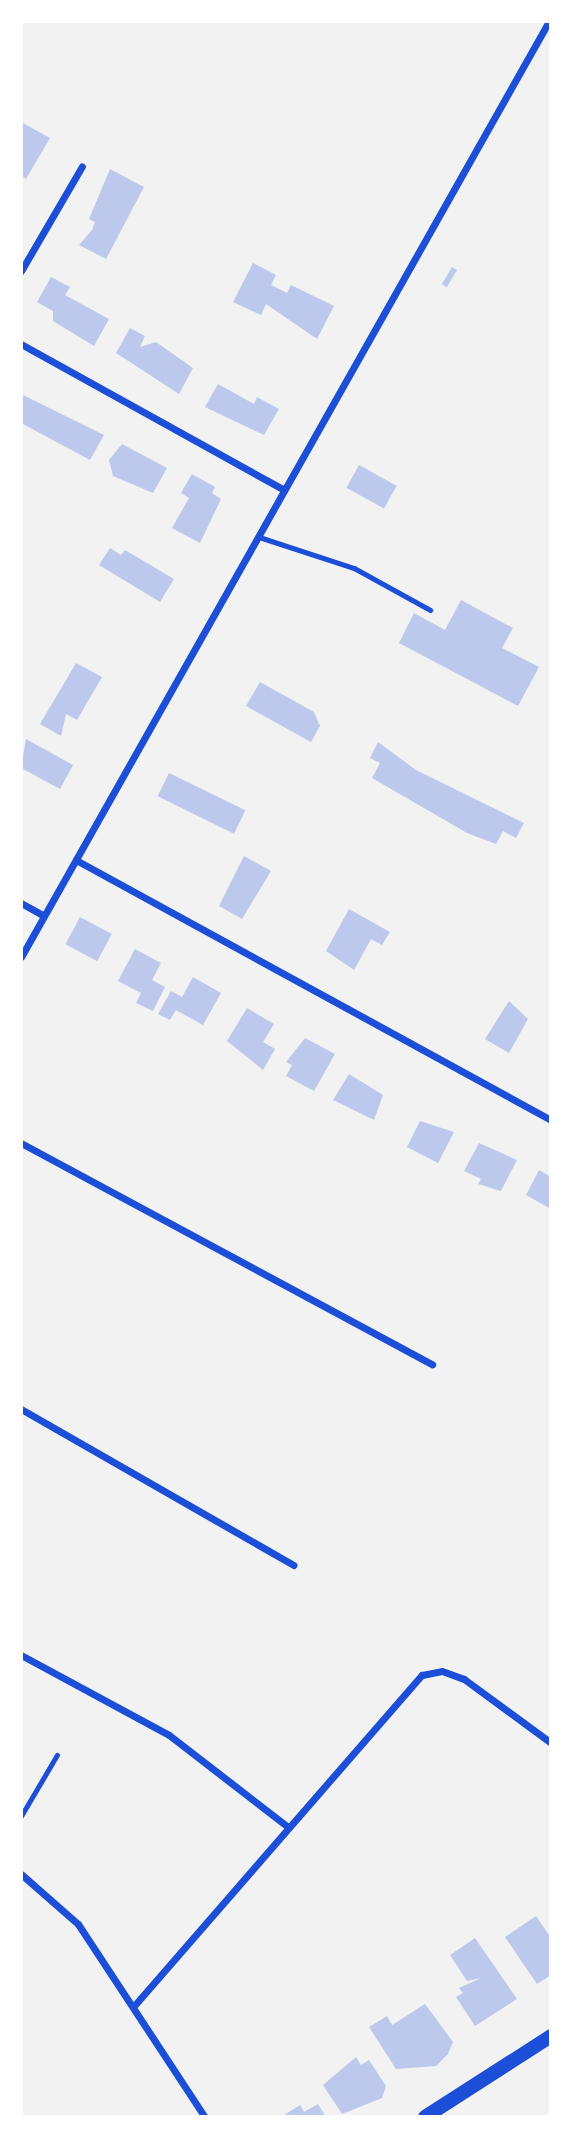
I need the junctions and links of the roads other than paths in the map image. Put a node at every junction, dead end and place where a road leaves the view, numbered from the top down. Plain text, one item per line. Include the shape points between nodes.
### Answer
1 (549, 21) edge
2 (82, 166) dead end
3 (21, 271) edge
4 (21, 344) edge
5 (284, 490) junction
6 (259, 537) junction
7 (430, 610) dead end
8 (76, 860) junction
9 (21, 903) edge
10 (44, 916) junction
11 (21, 957) edge
12 (551, 1120) edge
13 (21, 1143) edge
14 (432, 1364) dead end
15 (21, 1409) edge
16 (293, 1565) dead end
17 (21, 1655) edge
18 (551, 1743) edge
19 (57, 1755) dead end
20 (21, 1816) edge
21 (288, 1827) junction
22 (21, 1874) edge
23 (133, 2007) junction
24 (551, 2036) edge
25 (205, 2117) edge
26 (425, 2117) edge

1 - 5 street
2 - 3 street
4 - 5 street
5 - 6 street
6 - 7 lane via 354,568
6 - 8 street
8 - 10 street
8 - 12 street
9 - 10 street
10 - 11 street
13 - 14 street
15 - 16 street
17 - 21 street via 179,1741
18 - 21 street via 464,1679 432,1671 415,1680
19 - 20 lane
21 - 23 street
22 - 23 street via 63,1906
23 - 25 street
24 - 26 main road

